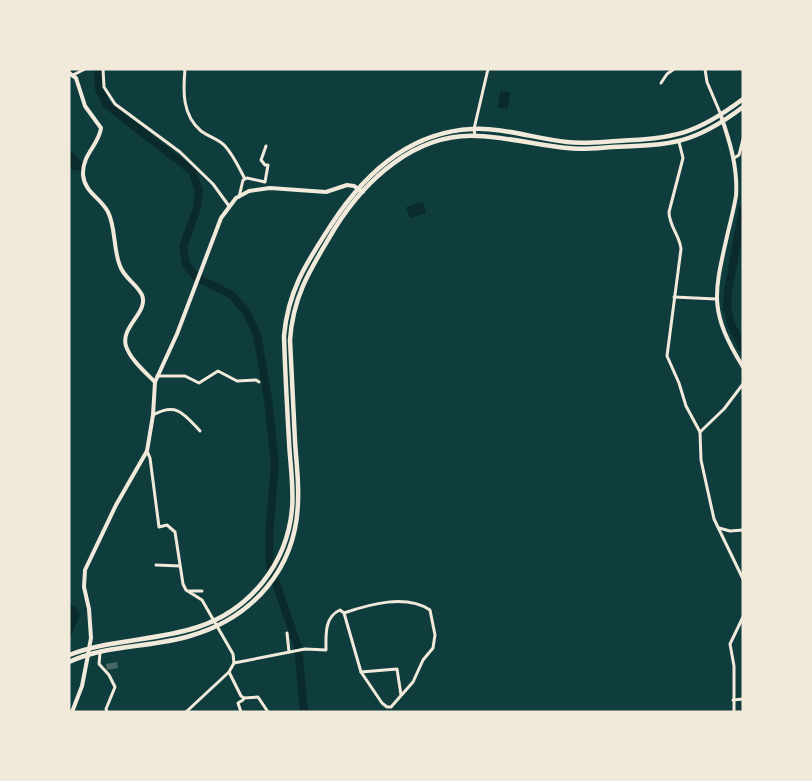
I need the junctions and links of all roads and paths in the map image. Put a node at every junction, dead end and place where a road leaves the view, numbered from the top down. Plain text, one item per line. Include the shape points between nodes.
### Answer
1 (85, 69) edge
2 (103, 69) edge
3 (185, 69) edge
4 (488, 69) edge
5 (674, 69) edge
6 (705, 69) edge
7 (71, 74) edge
8 (661, 82) dead end
9 (743, 99) edge
10 (743, 106) edge
11 (722, 118) junction
12 (474, 129) junction
13 (476, 136) junction
14 (743, 139) edge
15 (679, 142) junction
16 (266, 146) dead end
17 (734, 158) junction
18 (245, 179) junction
19 (361, 190) junction
20 (238, 197) junction
21 (229, 206) junction
22 (674, 297) junction
23 (716, 299) junction
24 (743, 367) edge
25 (157, 376) junction
26 (154, 382) junction
27 (259, 382) dead end
28 (743, 384) edge
29 (153, 415) junction
30 (200, 431) dead end
31 (700, 432) junction
32 (147, 451) junction
33 (719, 528) junction
34 (743, 530) edge
35 (156, 565) dead end
36 (180, 566) junction
37 (743, 579) edge
38 (188, 591) junction
39 (202, 591) dead end
40 (344, 613) junction
41 (743, 616) edge
42 (214, 624) junction
43 (287, 633) dead end
44 (90, 648) junction
45 (100, 651) junction
46 (291, 652) junction
47 (88, 654) junction
48 (69, 655) edge
49 (69, 662) edge
50 (234, 663) junction
51 (229, 672) junction
52 (361, 672) junction
53 (402, 697) junction
54 (244, 698) junction
55 (743, 699) edge
56 (733, 700) junction
57 (71, 710) edge
58 (107, 712) edge
59 (186, 712) edge
60 (241, 712) edge
61 (268, 712) edge
62 (734, 712) edge

1 - 7 street
2 - 21 street via 104,87 115,104 180,152
3 - 18 street via 184,101 192,119 203,132 226,147
4 - 12 street
5 - 8 street
6 - 11 street
7 - 26 main road via 79,84 85,106 101,128 85,161 85,184 107,212 120,267 143,298 125,343
9 - 11 main road
10 - 11 main road
11 - 12 main road via 658,139 568,142
11 - 15 main road via 703,134
11 - 17 main road
12 - 13 street
12 - 19 main road via 417,142 378,167
13 - 15 main road via 570,149
13 - 19 main road via 448,138 424,146 395,161
14 - 17 street via 739,155
15 - 22 street via 683,158 669,212 681,249
16 - 18 street via 261,160 268,165 265,182
17 - 23 main road via 735,198
18 - 20 street
19 - 20 main road via 347,185 326,192 258,188
19 - 42 main road via 339,213 306,263 285,317 292,508 286,537 265,580 246,602
19 - 42 main road via 309,271 291,321 298,501 290,547 267,587 237,616
20 - 21 main road
21 - 25 main road
22 - 23 street
22 - 31 street via 667,356
23 - 24 main road via 724,333
25 - 26 main road
25 - 27 street via 185,376 198,383 218,371 237,381
26 - 29 main road
28 - 31 street
29 - 30 street via 177,409
29 - 32 main road
31 - 33 street via 701,460
32 - 36 street via 159,527 167,525 178,537
32 - 44 main road via 85,570
33 - 34 street
33 - 37 street
35 - 36 street
36 - 38 street
38 - 39 street
38 - 42 street via 202,600
40 - 46 street via 338,610 326,628 326,650
40 - 52 street
40 - 53 street via 405,601 430,610 435,635 433,648
41 - 56 street via 730,644
42 - 44 main road
42 - 45 main road via 189,637
42 - 50 street via 233,654
43 - 46 street
44 - 47 main road
44 - 48 main road
45 - 47 main road
45 - 58 street via 99,664 115,687
46 - 50 street
47 - 49 main road
47 - 57 main road via 82,686
50 - 51 street
51 - 54 street
51 - 59 street
52 - 53 street via 387,707
52 - 53 street via 397,669
54 - 60 street via 238,704
54 - 61 street via 258,697
55 - 56 street
56 - 62 street

